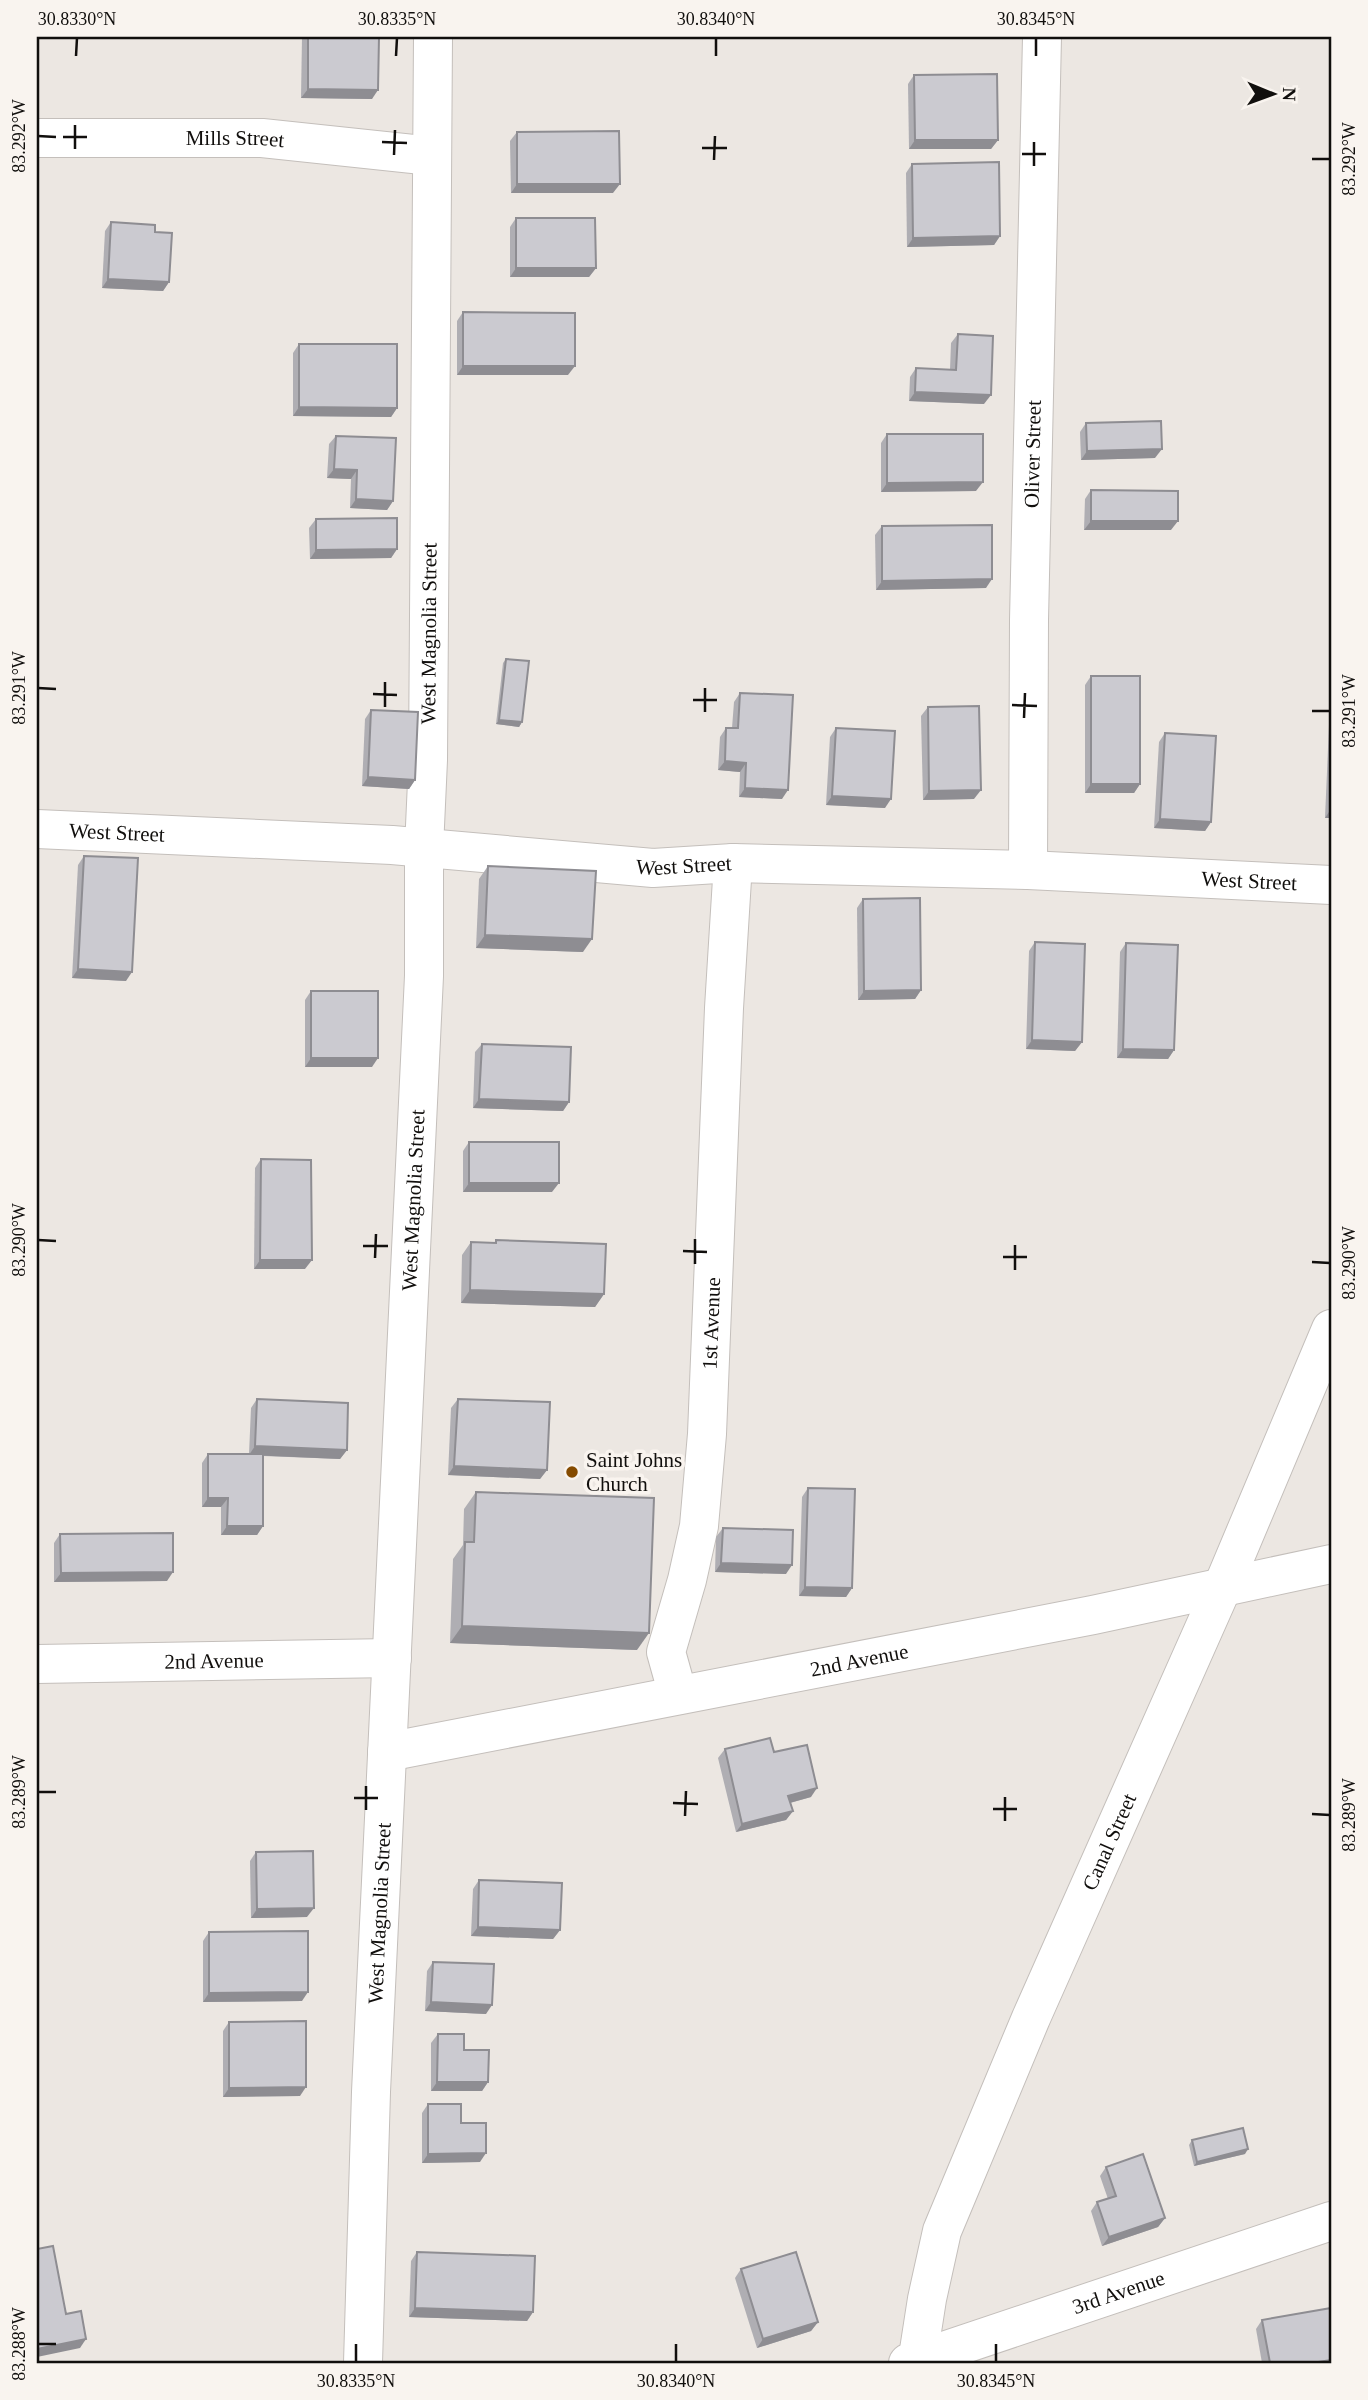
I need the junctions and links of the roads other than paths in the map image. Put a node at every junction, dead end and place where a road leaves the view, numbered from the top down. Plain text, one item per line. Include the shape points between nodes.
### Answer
1 (433, 37) edge
2 (1042, 37) edge
3 (37, 138) edge
4 (432, 156) junction
5 (37, 829) edge
6 (424, 848) junction
7 (733, 863) junction
8 (1028, 870) junction
9 (1331, 885) edge
10 (1331, 1329) edge
11 (1331, 1564) edge
12 (1222, 1588) junction
13 (392, 1658) junction
14 (37, 1664) edge
15 (678, 1695) junction
16 (387, 1752) junction
17 (1331, 2221) edge
18 (914, 2362) edge
19 (363, 2363) edge

1 - 4 street, West Magnolia Street
2 - 8 street, Oliver Street via 1028,620
3 - 4 street, Mills Street via 262,138
4 - 6 street, West Magnolia Street
5 - 6 street, West Street
6 - 7 street, West Street via 653,869
6 - 13 street, West Magnolia Street via 424,976
7 - 8 street, West Street
7 - 15 street, 1st Avenue via 706,1447 699,1525 666,1652
8 - 9 street, West Street
10 - 12 street, Canal Street
11 - 12 street, 2nd Avenue
12 - 15 street, 2nd Avenue
12 - 18 street, Canal Street via 942,2231
13 - 14 street, 2nd Avenue
13 - 16 street, West Magnolia Street
15 - 16 street, 2nd Avenue
16 - 19 street, West Magnolia Street
17 - 18 street, 3rd Avenue

